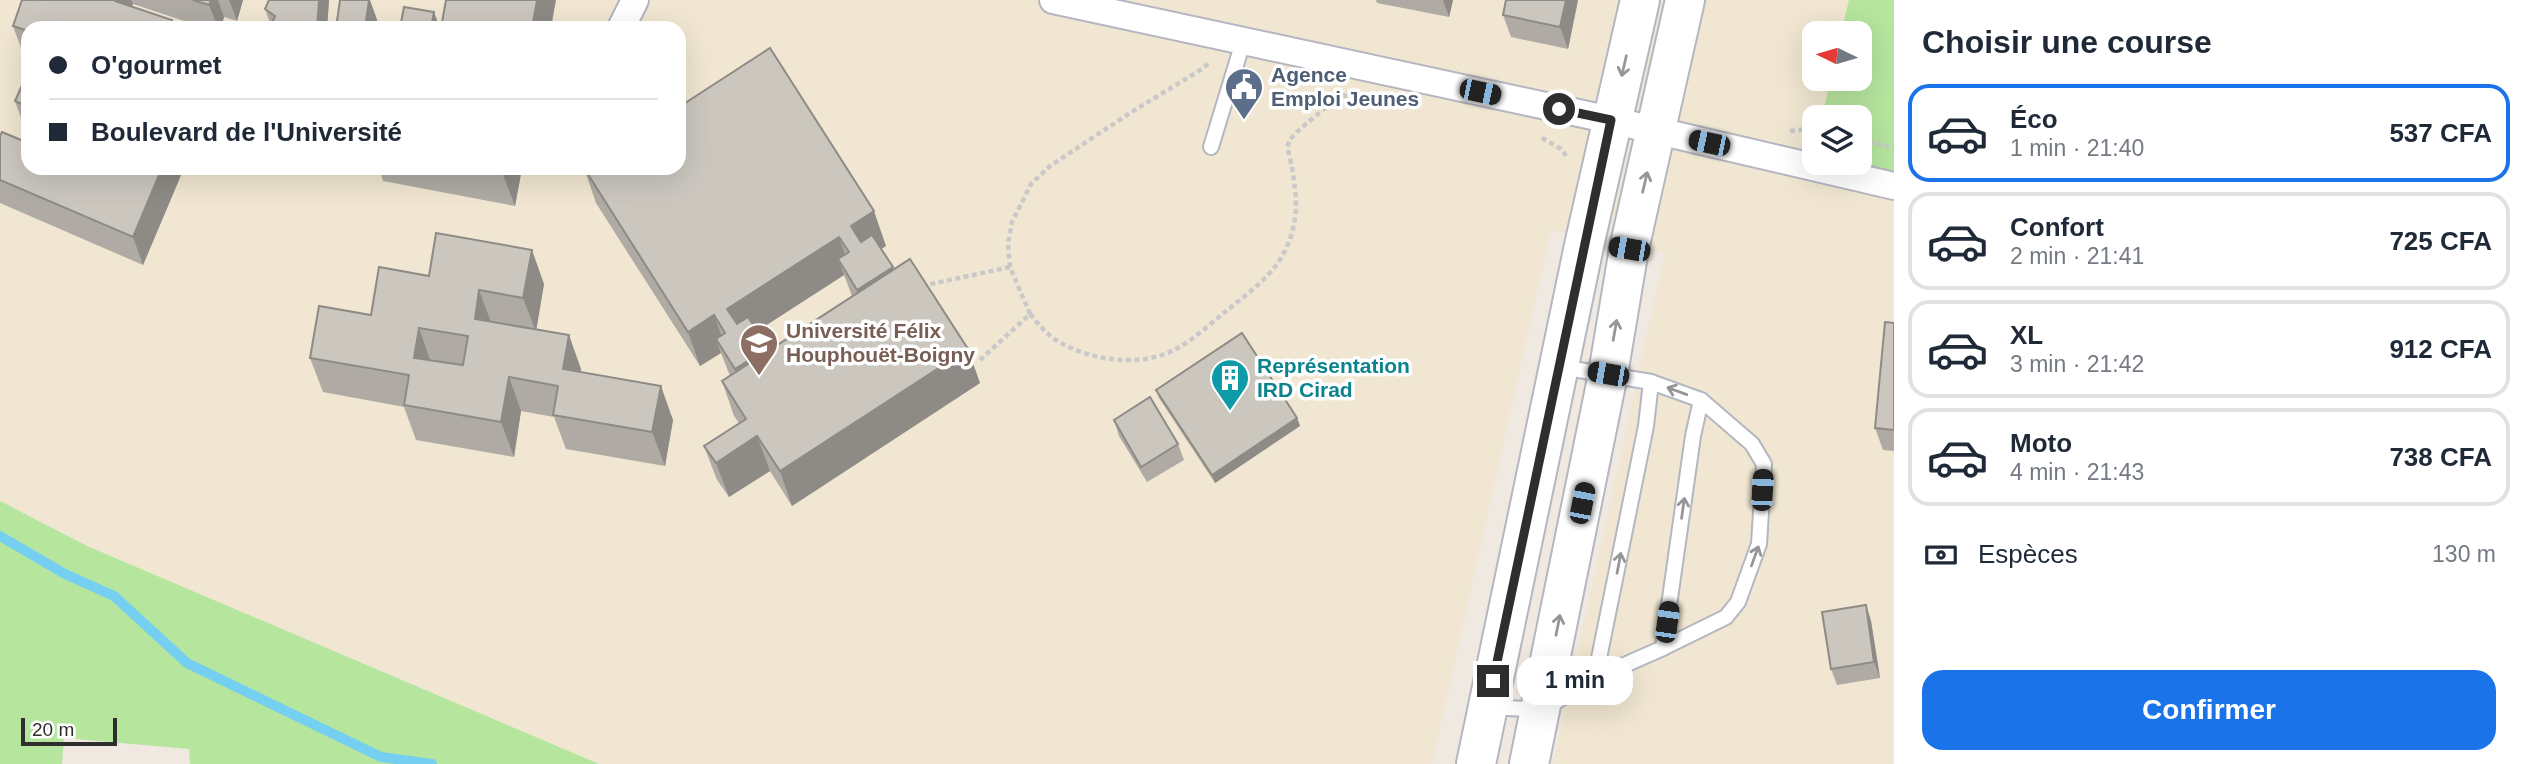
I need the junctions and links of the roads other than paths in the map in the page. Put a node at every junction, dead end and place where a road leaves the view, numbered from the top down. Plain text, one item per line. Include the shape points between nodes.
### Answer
1 (635, 0) edge
2 (1053, 0) edge
3 (1640, 0) edge
4 (1685, 0) edge
5 (624, 21) edge
6 (1237, 41) junction
7 (1611, 120) junction
8 (1657, 132) junction
9 (1210, 146) dead end
10 (1894, 186) edge
11 (1585, 241) junction
12 (1629, 249) junction
13 (1560, 366) junction
14 (1608, 374) junction
15 (1651, 382) junction
16 (1701, 400) junction
17 (1663, 648) junction
18 (1595, 678) junction
19 (1488, 707) junction
20 (1542, 710) junction
21 (1476, 764) edge
22 (1529, 764) edge

1 - 5 street
2 - 6 street
3 -> 7 street
4 - 8 street
6 - 7 street
6 - 9 lane
7 - 8 street
7 - 11 street
8 - 10 street
12 -> 8 street
11 - 12 street
11 - 13 street
14 -> 12 street
13 - 14 lane
13 - 19 street
14 - 15 lane
20 -> 14 street
16 -> 15 lane
18 -> 15 lane
17 -> 16 lane
17 -> 16 lane via 1726,617 1738,602 1759,544 1764,464 1752,444
17 - 18 lane
18 - 20 lane
19 - 20 lane
19 - 21 street
20 - 22 street

